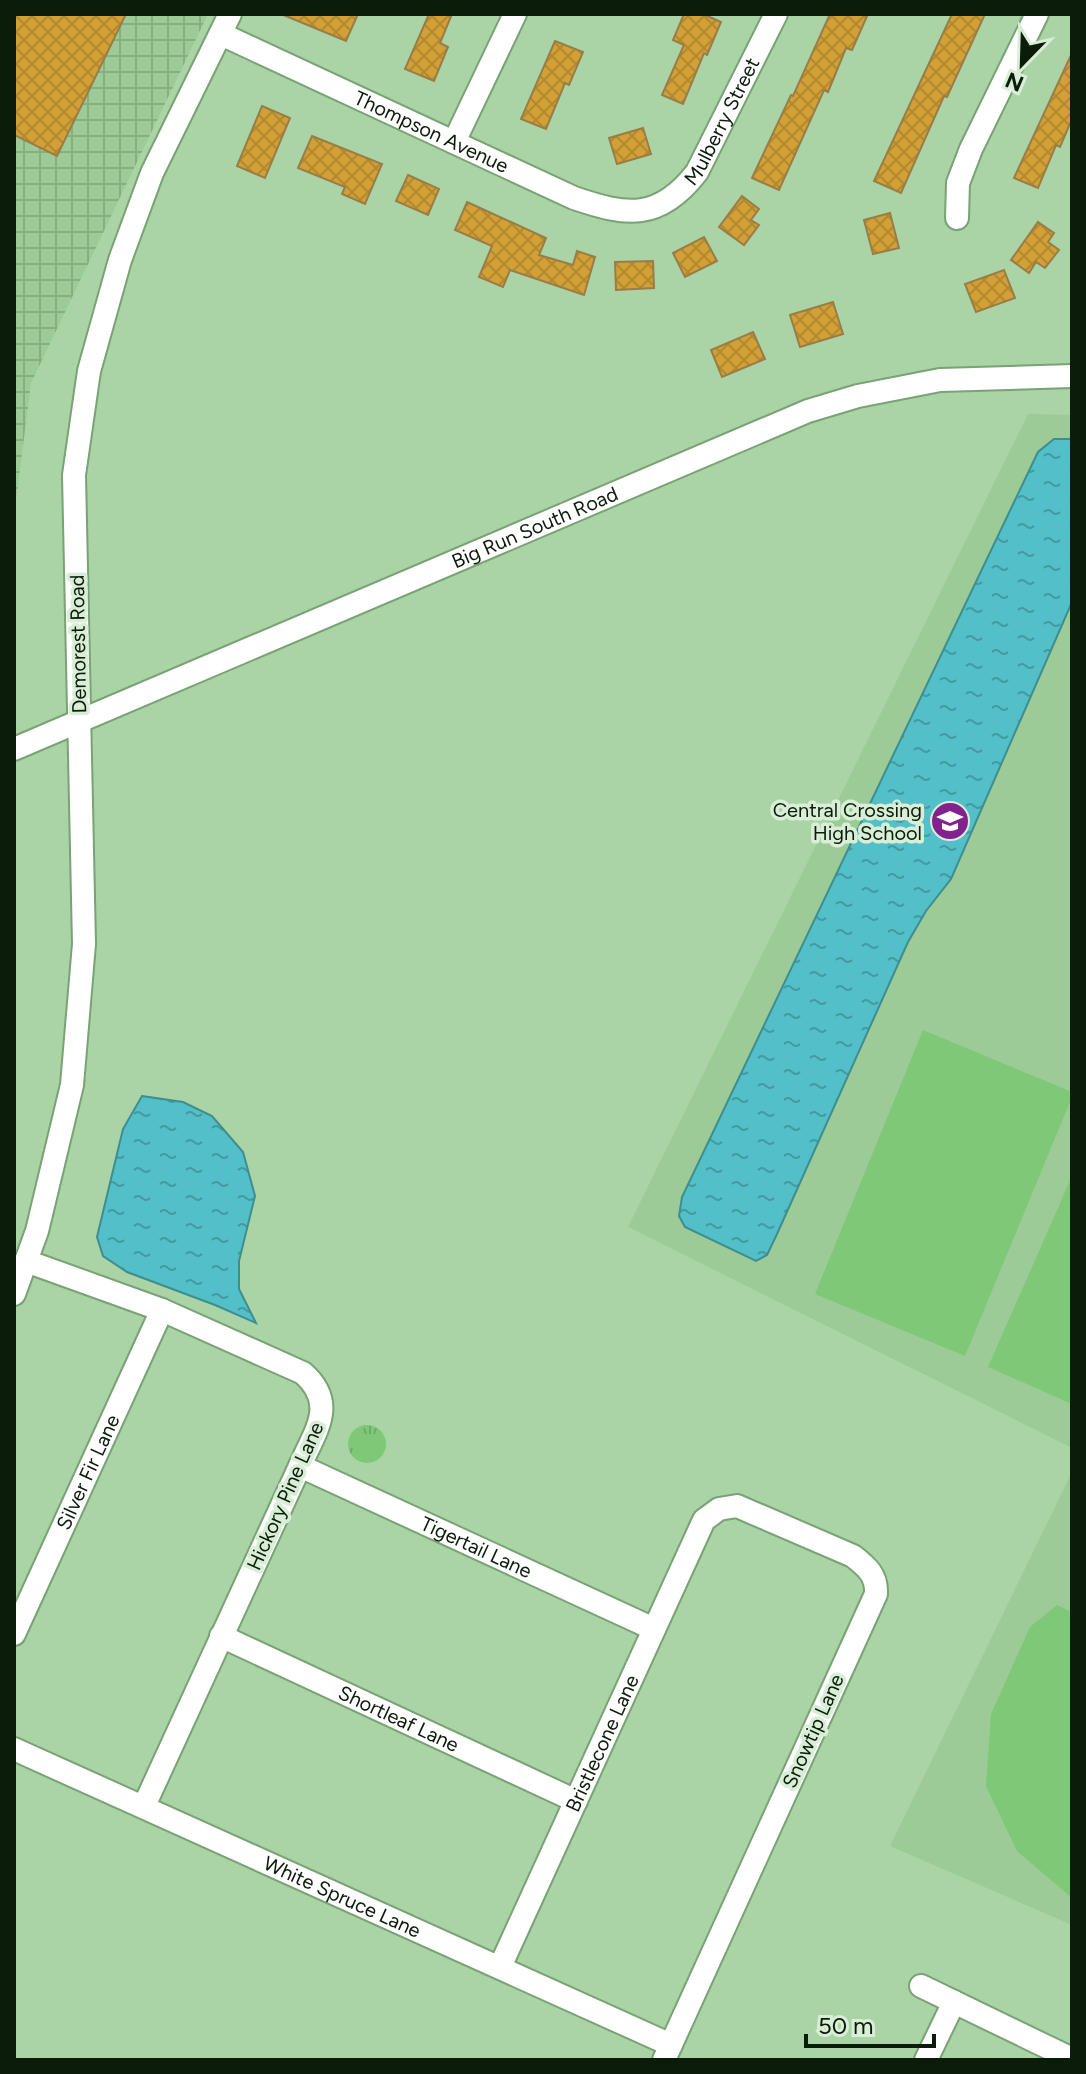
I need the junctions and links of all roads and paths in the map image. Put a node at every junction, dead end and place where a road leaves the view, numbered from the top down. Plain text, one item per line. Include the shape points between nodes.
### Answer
1 (515, 14) edge
2 (776, 14) edge
3 (1037, 14) edge
4 (226, 24) edge
5 (454, 142) junction
6 (648, 209) joint
7 (957, 218) dead end
8 (1072, 376) edge
9 (80, 721) junction
10 (14, 749) edge
11 (26, 1261) junction
12 (14, 1294) edge
13 (162, 1310) junction
14 (300, 1466) junction
15 (704, 1520) joint
16 (654, 1629) junction
17 (14, 1634) edge
18 (221, 1636) junction
19 (14, 1749) edge
20 (576, 1801) junction
21 (144, 1806) junction
22 (500, 1967) junction
23 (921, 1986) dead end
24 (954, 2002) junction
25 (668, 2052) edge
26 (1072, 2059) edge
27 (926, 2060) edge

1 - 5 street
2 - 6 street, Mulberry Street via 697,172 685,188
3 - 7 street via 971,149 958,183
4 - 5 street, Thompson Avenue
4 - 9 street, Demorest Road via 152,173 120,260 89,371 74,475
5 - 6 street, Thompson Avenue via 574,198 610,210
8 - 9 street, Big Run South Road via 940,380 808,411
9 - 10 street, Big Run South Road
9 - 11 street, Demorest Road via 84,944 72,1085
11 - 12 street, Demorest Road
11 - 13 street, Hickory Pine Lane
13 - 14 street, Hickory Pine Lane via 303,1373 316,1385 323,1412
13 - 17 street, Silver Fir Lane
14 - 16 street, Tigertail Lane
14 - 18 street, Hickory Pine Lane
15 - 16 street, Bristlecone Lane
15 - 25 street, Snowtip Lane via 719,1509 737,1506 853,1556 877,1581 876,1594
16 - 20 street, Bristlecone Lane
18 - 20 street, Shortleaf Lane
18 - 21 street, Hickory Pine Lane
19 - 21 street, White Spruce Lane
20 - 22 street, Bristlecone Lane
21 - 22 street, White Spruce Lane
22 - 25 street, White Spruce Lane
23 - 24 street
24 - 26 street
24 - 27 street

